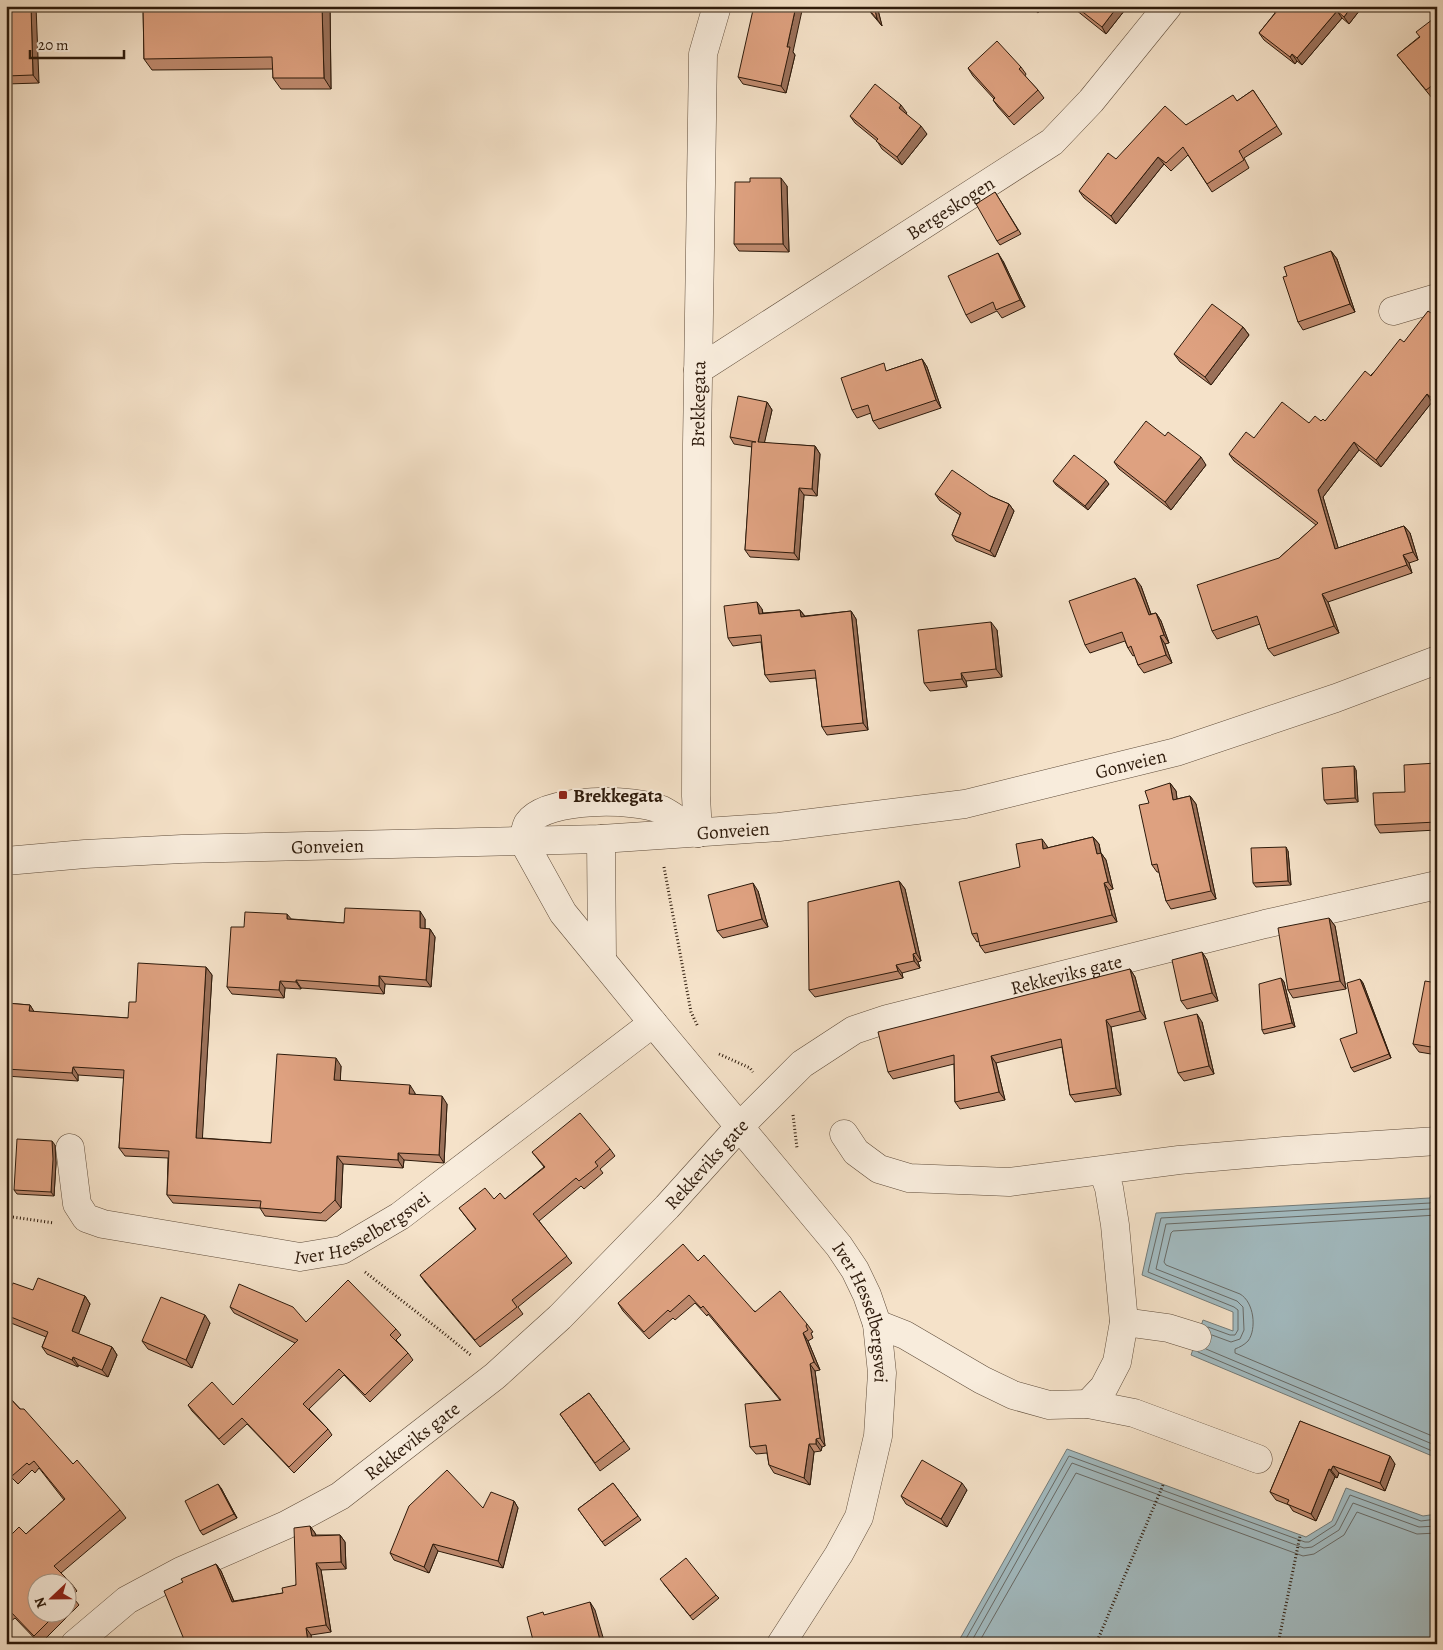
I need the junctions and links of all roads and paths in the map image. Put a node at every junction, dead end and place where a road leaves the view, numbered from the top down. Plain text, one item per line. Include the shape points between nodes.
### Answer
1 (717, 6) edge
2 (1168, 6) edge
3 (1437, 298) edge
4 (1393, 310) dead end
5 (698, 370) junction
6 (1437, 660) edge
7 (698, 833) junction
8 (601, 839) junction
9 (523, 841) junction
10 (6, 862) edge
11 (1437, 885) edge
12 (602, 960) junction
13 (653, 1023) junction
14 (740, 1126) junction
15 (844, 1134) dead end
16 (1437, 1141) edge
17 (70, 1148) dead end
18 (1103, 1171) junction
19 (6, 1216) edge
20 (86, 1218) junction
21 (342, 1250) junction
22 (1124, 1322) junction
23 (877, 1324) junction
24 (1197, 1337) dead end
25 (495, 1376) junction
26 (1088, 1404) junction
27 (1258, 1459) dead end
28 (1163, 1484) dead end
29 (1300, 1536) dead end
30 (76, 1644) edge
31 (780, 1644) edge
32 (1096, 1644) edge
33 (1278, 1644) edge

1 - 5 street, Brekkegata via 703,54
2 - 5 street, Bergeskogen via 1091,101 1052,142
3 - 4 street
5 - 7 street, Brekkegata
6 - 7 street, Gonveien via 1176,752 966,804 779,827
7 - 8 street, Gonveien
7 - 9 street via 662,809 632,803 592,802 546,810 528,823
8 - 9 street, Gonveien
8 - 12 street
9 - 10 street, Gonveien via 182,849
9 - 12 street, Iver Hesselbergsvei via 563,913
11 - 14 street, Rekkeviks gate via 1264,924 854,1030 802,1064
12 - 13 street, Iver Hesselbergsvei
13 - 14 street, Iver Hesselbergsvei
13 - 21 street, Iver Hesselbergsvei via 400,1216
14 - 23 street, Iver Hesselbergsvei via 839,1246 855,1270
14 - 25 street, Rekkeviks gate via 560,1317
15 - 18 street via 856,1152 879,1169 909,1178 1010,1182
16 - 18 street via 1179,1160
17 - 20 street via 77,1204
18 - 22 street via 1115,1226
19 - 20 path via 53,1223
20 - 21 street, Iver Hesselbergsvei via 103,1224 300,1257
21 - 25 path
22 - 24 street via 1168,1328
22 - 26 street via 1117,1362 1104,1387
23 - 26 street via 905,1335 1012,1394 1049,1405
23 - 31 street, Iver Hesselbergsvei via 882,1373 878,1436 859,1517 839,1554
25 - 30 street, Rekkeviks gate via 340,1496 127,1600
26 - 27 street via 1134,1413
28 - 32 path
29 - 33 path

